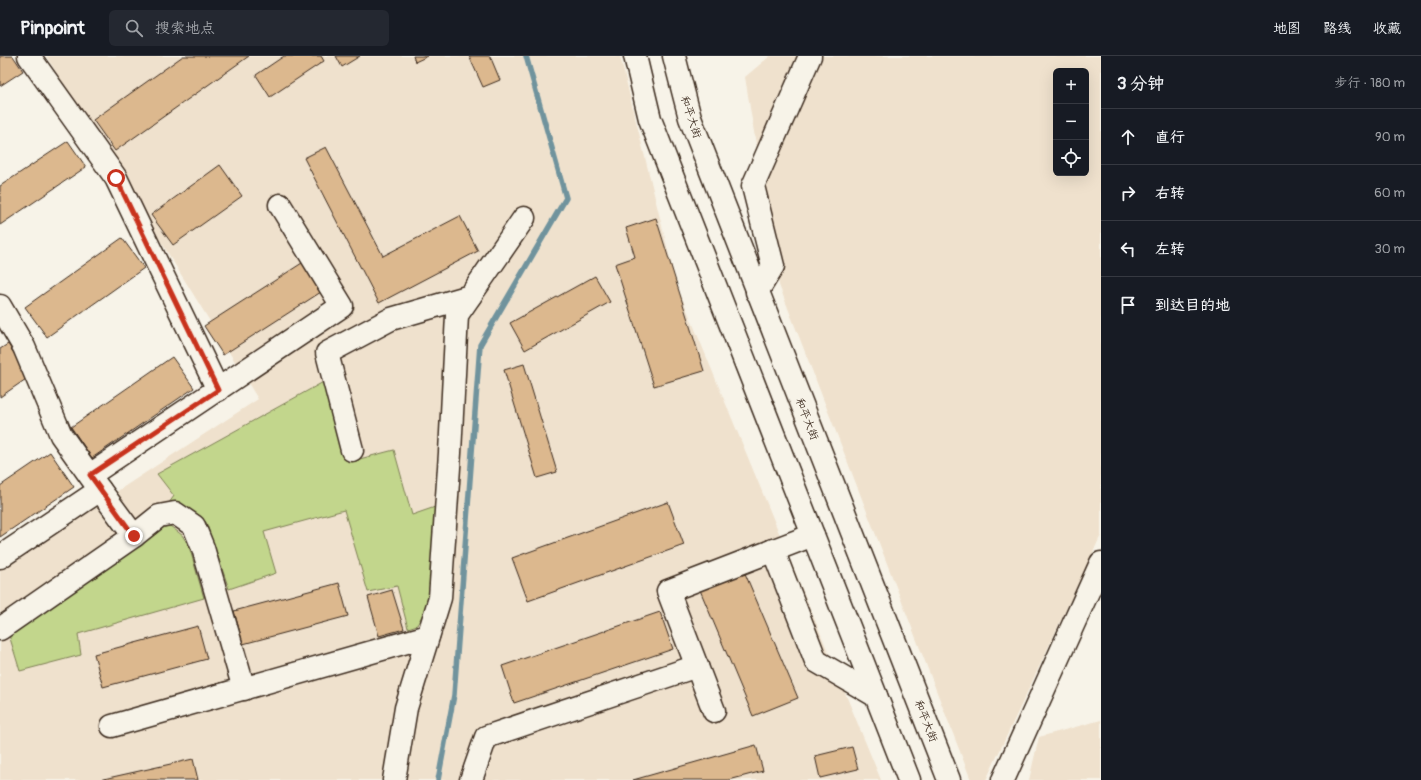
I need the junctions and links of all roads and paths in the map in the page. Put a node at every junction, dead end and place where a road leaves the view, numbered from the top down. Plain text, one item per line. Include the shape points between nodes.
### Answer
1 (29, 56) edge
2 (635, 56) edge
3 (674, 56) edge
4 (810, 56) edge
5 (280, 205) dead end
6 (524, 218) dead end
7 (757, 292) junction
8 (470, 296) junction
9 (0, 306) edge
10 (218, 390) junction
11 (352, 450) dead end
12 (95, 482) junction
13 (813, 534) junction
14 (134, 536) junction
15 (773, 550) junction
16 (0, 557) edge
17 (1101, 564) edge
18 (0, 629) edge
19 (428, 636) junction
20 (697, 666) junction
21 (244, 689) junction
22 (876, 696) junction
23 (714, 711) dead end
24 (112, 726) dead end
25 (394, 780) edge
26 (471, 780) edge
27 (909, 780) edge
28 (949, 780) edge
29 (1003, 780) edge

1 - 10 main road via 116,178
2 - 13 main road via 650,119
3 - 7 main road, 和平大街 via 690,118
4 - 7 main road via 753,186 773,266
5 - 10 main road via 342,306
6 - 8 main road
7 - 28 main road, 和平大街
8 - 11 main road via 391,319 326,353
8 - 19 main road via 457,315 440,598
9 - 12 main road via 24,346 61,435
10 - 12 main road
12 - 14 main road
12 - 16 main road
13 - 15 main road
13 - 22 main road
14 - 18 main road
14 - 21 main road via 159,516 175,512 194,526 204,548
15 - 20 main road via 668,591
15 - 22 main road via 816,661
17 - 29 main road
19 - 21 main road
19 - 25 main road via 406,708
20 - 23 main road
20 - 26 main road via 486,737
21 - 24 main road
22 - 27 main road

